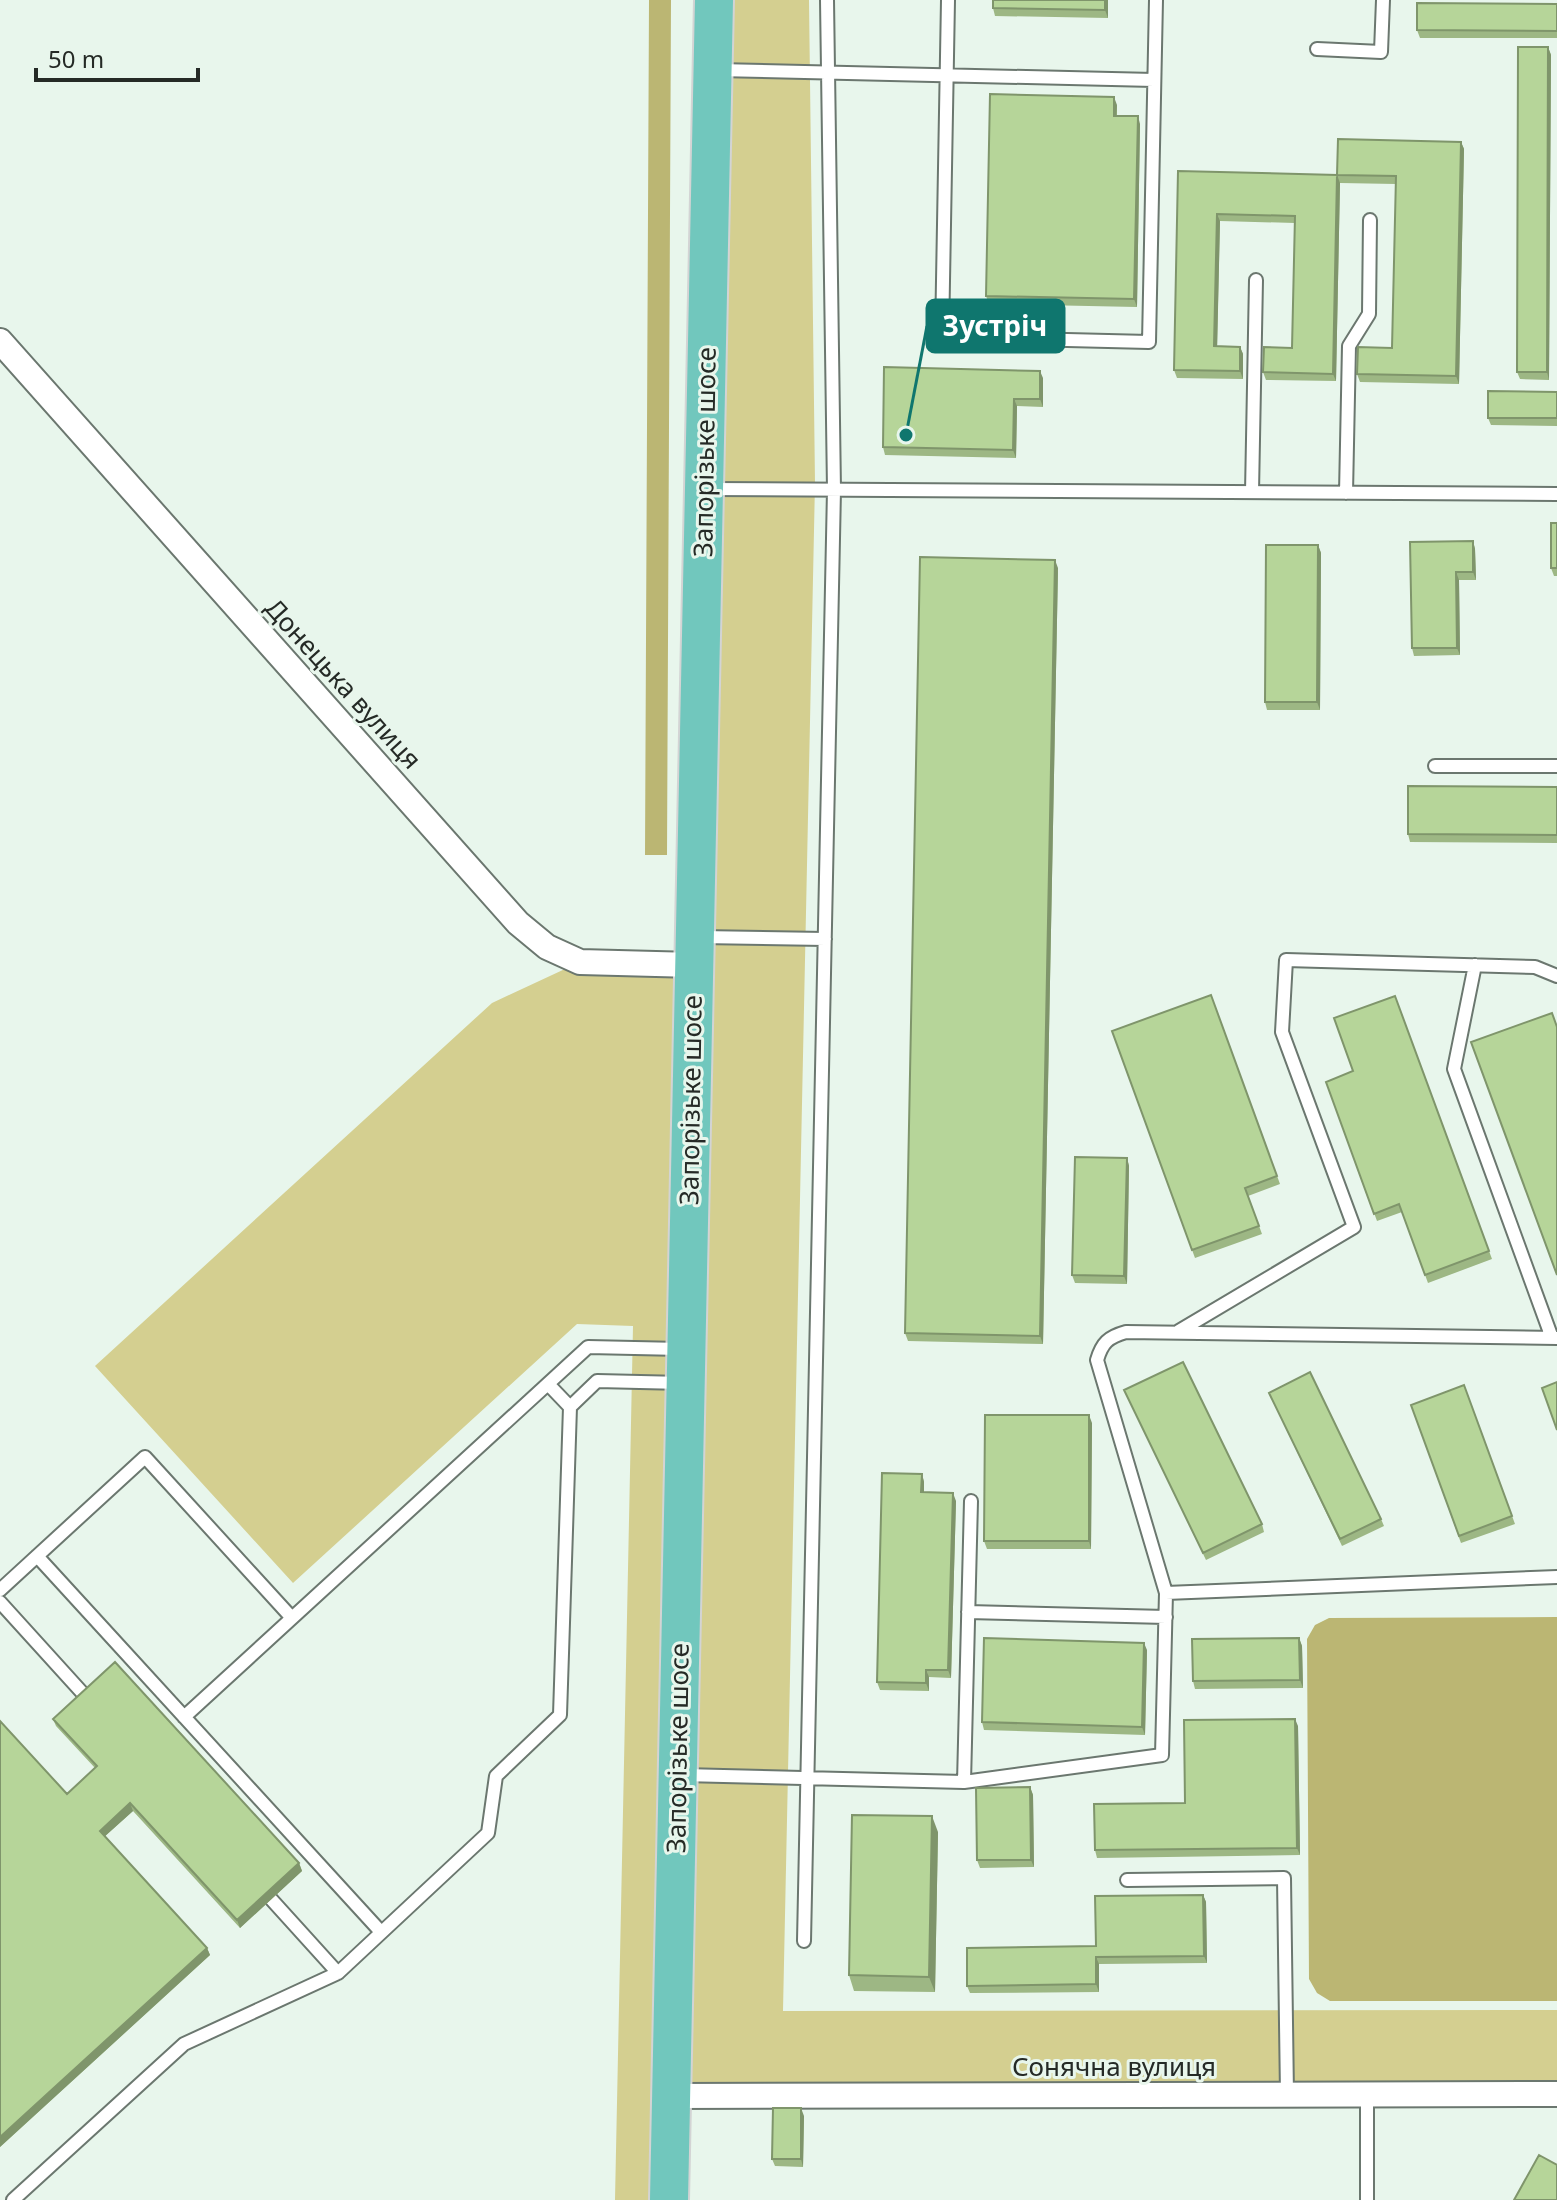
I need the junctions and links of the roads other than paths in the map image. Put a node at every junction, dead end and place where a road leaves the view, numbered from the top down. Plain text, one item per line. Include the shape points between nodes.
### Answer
1 (714, 0) edge
2 (827, 0) edge
3 (948, 0) edge
4 (1156, 0) edge
5 (1383, 0) edge
6 (1317, 49) dead end
7 (712, 69) junction
8 (828, 72) junction
9 (947, 75) junction
10 (1154, 80) junction
11 (1370, 220) dead end
12 (1256, 280) dead end
13 (0, 341) edge
14 (704, 489) junction
15 (834, 490) junction
16 (1252, 492) junction
17 (1346, 493) junction
18 (1557, 494) edge
19 (1435, 766) dead end
20 (1557, 766) edge
21 (825, 939) junction
22 (694, 951) junction
23 (1475, 965) junction
24 (1557, 976) edge
25 (1177, 1333) junction
26 (1555, 1338) edge
27 (686, 1366) junction
28 (548, 1384) junction
29 (570, 1407) junction
30 (971, 1501) dead end
31 (37, 1556) junction
32 (1557, 1577) edge
33 (0, 1590) edge
34 (1166, 1593) junction
35 (0, 1602) edge
36 (968, 1612) junction
37 (1166, 1617) junction
38 (292, 1618) junction
39 (87, 1698) edge
40 (184, 1717) junction
41 (677, 1775) junction
42 (807, 1778) junction
43 (964, 1782) junction
44 (1127, 1880) dead end
45 (271, 1899) edge
46 (381, 1932) junction
47 (804, 1941) dead end
48 (338, 1973) junction
49 (1557, 2094) edge
50 (1287, 2095) junction
51 (1367, 2095) junction
52 (671, 2096) junction
53 (13, 2200) edge
54 (669, 2200) edge
55 (1367, 2200) edge

1 - 7 main road, Запорізьке шосе
2 - 8 lane
3 - 9 lane
4 - 10 lane
5 - 6 lane via 1381,52
7 - 8 lane
7 - 14 main road, Запорізьке шосе
8 - 9 lane
8 - 15 lane
9 - 10 lane
9 - 10 lane via 942,337 1149,342
11 - 17 lane via 1369,314 1349,346
12 - 16 lane
13 - 22 street, Донецька вулиця via 518,923 547,947 580,962
14 - 15 lane
14 - 22 main road, Запорізьке шосе
15 - 16 lane
15 - 21 lane
16 - 17 lane
17 - 18 lane
19 - 20 lane
21 - 22 lane
21 - 42 lane
22 - 27 main road, Запорізьке шосе
23 - 24 lane via 1535,967
23 - 25 lane via 1286,960 1282,1032 1354,1227
23 - 26 lane via 1454,1069
25 - 26 lane
25 - 34 lane via 1112,1336 1101,1346 1097,1360
27 - 28 lane via 588,1347
27 - 29 lane via 597,1381
27 - 41 main road, Запорізьке шосе
28 - 29 lane
28 - 38 lane
29 - 46 lane via 560,1715 496,1776 488,1833
30 - 36 lane
31 - 33 lane
31 - 38 lane via 145,1457
31 - 40 lane
32 - 34 lane
34 - 37 lane
35 - 39 lane
36 - 37 lane
36 - 43 lane
37 - 43 lane via 1162,1755
38 - 40 lane
40 - 46 lane
41 - 42 lane
41 - 52 main road, Запорізьке шосе
42 - 43 lane
42 - 47 lane
44 - 50 lane via 1284,1878
45 - 48 lane
46 - 48 lane
48 - 53 lane via 184,2044
49 - 51 street, Сонячна вулиця
50 - 51 street, Сонячна вулиця
50 - 52 street, Сонячна вулиця
51 - 55 lane
52 - 54 main road, Запорізьке шосе

